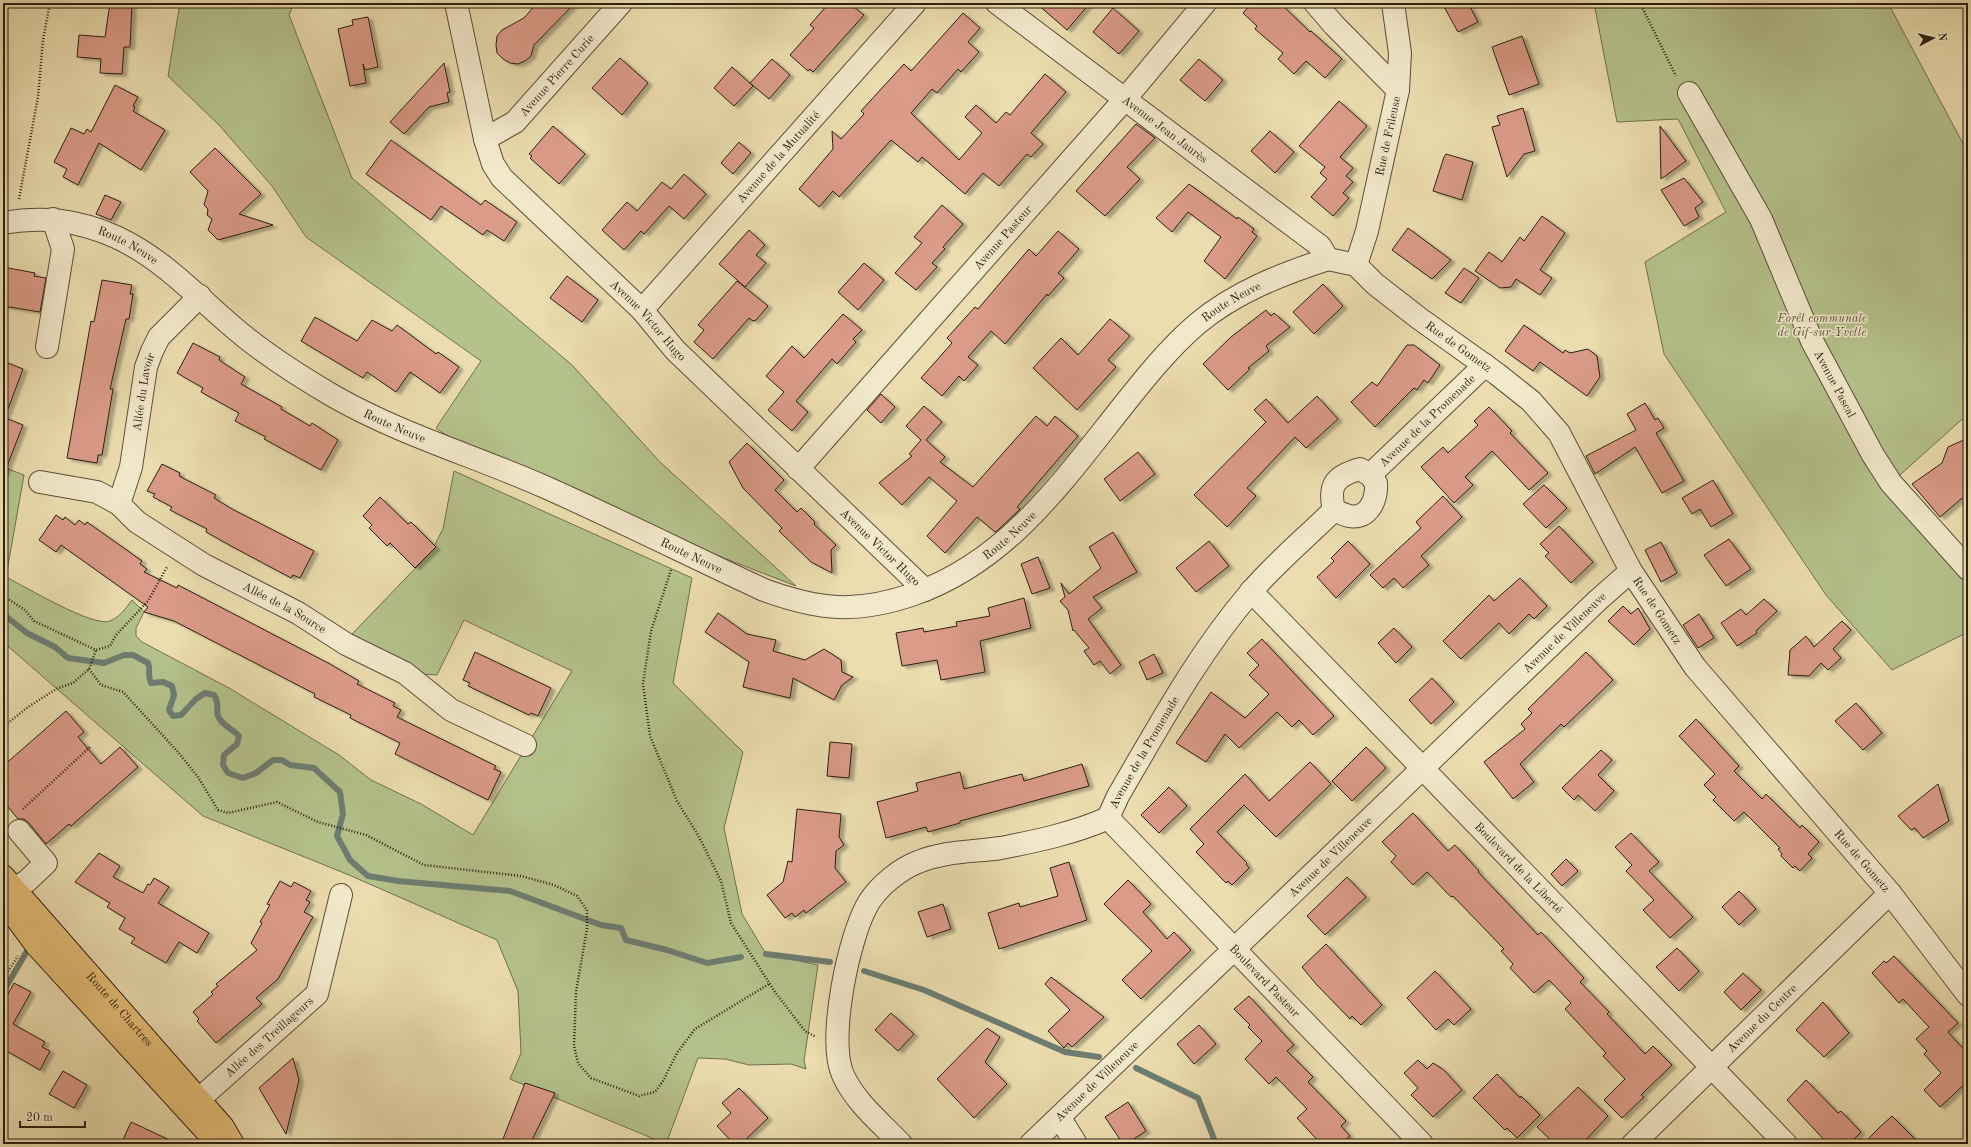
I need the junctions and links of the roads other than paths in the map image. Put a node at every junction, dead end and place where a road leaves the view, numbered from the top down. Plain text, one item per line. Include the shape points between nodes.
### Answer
1 (456, 3) edge
2 (621, 3) edge
3 (914, 3) edge
4 (996, 3) edge
5 (1205, 3) edge
6 (1314, 3) edge
7 (1393, 3) edge
8 (1398, 90) junction
9 (1689, 93) road end
10 (1125, 99) junction
11 (485, 139) junction
12 (53, 219) junction
13 (9, 222) edge
14 (1328, 259) junction
15 (1356, 266) junction
16 (200, 296) junction
17 (642, 310) junction
18 (47, 347) dead end
19 (1484, 365) junction
20 (798, 469) junction
21 (1370, 475) junction
22 (40, 482) dead end
23 (119, 504) junction
24 (1334, 510) junction
25 (1968, 569) edge
26 (1631, 571) junction
27 (925, 590) junction
28 (1251, 591) junction
29 (525, 745) dead end
30 (1423, 768) junction
31 (1108, 818) junction
32 (20, 821) road end
33 (6, 890) edge
34 (1890, 893) junction
35 (341, 896) dead end
36 (1235, 949) junction
37 (1968, 995) edge
38 (1712, 1067) junction
39 (193, 1105) junction
40 (1060, 1118) junction
41 (218, 1144) edge
42 (233, 1144) edge
43 (901, 1144) edge
44 (1031, 1144) edge
45 (1076, 1144) edge
46 (1422, 1144) edge
47 (1632, 1144) edge
48 (1786, 1144) edge

1 - 11 street, Avenue Victor Hugo
2 - 11 street, Avenue Pierre Curie via 515,122
3 - 17 street, Avenue de la Mutualité
4 - 10 street, Avenue Jean Jaurès
5 - 10 street, Avenue Pasteur
6 - 8 street
7 - 8 street, Rue de Frileuse via 1400,53
8 - 15 street, Rue de Frileuse via 1367,231
9 - 25 street, Avenue Pascal via 1761,219 1812,341 1873,455 1891,483
10 - 14 street, Avenue Jean Jaurès via 1320,246
10 - 20 street, Avenue Pasteur
11 - 17 street, Avenue Victor Hugo via 493,164 502,178
12 - 13 street, Route Neuve
12 - 16 street, Route Neuve via 101,231 140,249
12 - 18 street via 63,249
14 - 15 street, Rue de Gometz
14 - 27 street, Route Neuve via 1265,282 1231,300 1197,324 1141,382 1060,484 1014,533 967,570
15 - 19 street, Rue de Gometz via 1420,319
16 - 23 street, Allée du Lavoir via 159,337 152,351 146,367 131,467
16 - 27 street, Route Neuve via 270,356 344,402 411,434 544,487 764,590 801,603 846,608 874,606
17 - 20 street, Avenue Victor Hugo via 675,350
19 - 21 street, Avenue de la Promenade
19 - 26 street, Rue de Gometz via 1531,401 1559,433
20 - 27 street, Avenue Victor Hugo
21 - 24 street, Avenue de la Promenade via 1360,469 1340,476 1333,484
21 - 24 street, Avenue de la Promenade via 1376,483 1377,491 1369,510 1360,516 1349,516
22 - 23 street, Allée de la Source via 96,492
23 - 29 street, Allée de la Source via 137,522 177,549 298,613 346,644 405,673 451,710
24 - 28 street, Avenue de la Promenade
26 - 30 street, Avenue de Villeneuve
26 - 34 street, Rue de Gometz via 1695,667
28 - 30 street, Boulevard de la Liberté
28 - 31 street, Avenue de la Promenade via 1195,665 1118,796
30 - 36 street, Avenue de Villeneuve
30 - 38 street, Boulevard de la Liberté
31 - 36 street, Boulevard Pasteur
31 - 43 street, Avenue de la Promenade via 1088,828 1047,838 1001,848 948,854 917,862 892,877 869,902 855,935 847,968 837,1048 843,1075 855,1095
32 - 33 street via 46,863 27,881
33 - 39 main road, Route de Chartres
34 - 37 street, Rue de Gometz
34 - 38 street, Avenue du Centre
35 - 39 street, Allée des Treillageurs via 317,994
36 - 40 street, Avenue de Villeneuve
36 - 46 street, Boulevard Pasteur
38 - 47 street, Avenue du Centre
38 - 48 street, Boulevard de la Liberté
39 - 41 main road, Route de Chartres
39 - 42 main road, Route de Chartres via 223,1126
40 - 44 street, Avenue de Villeneuve
40 - 45 street

